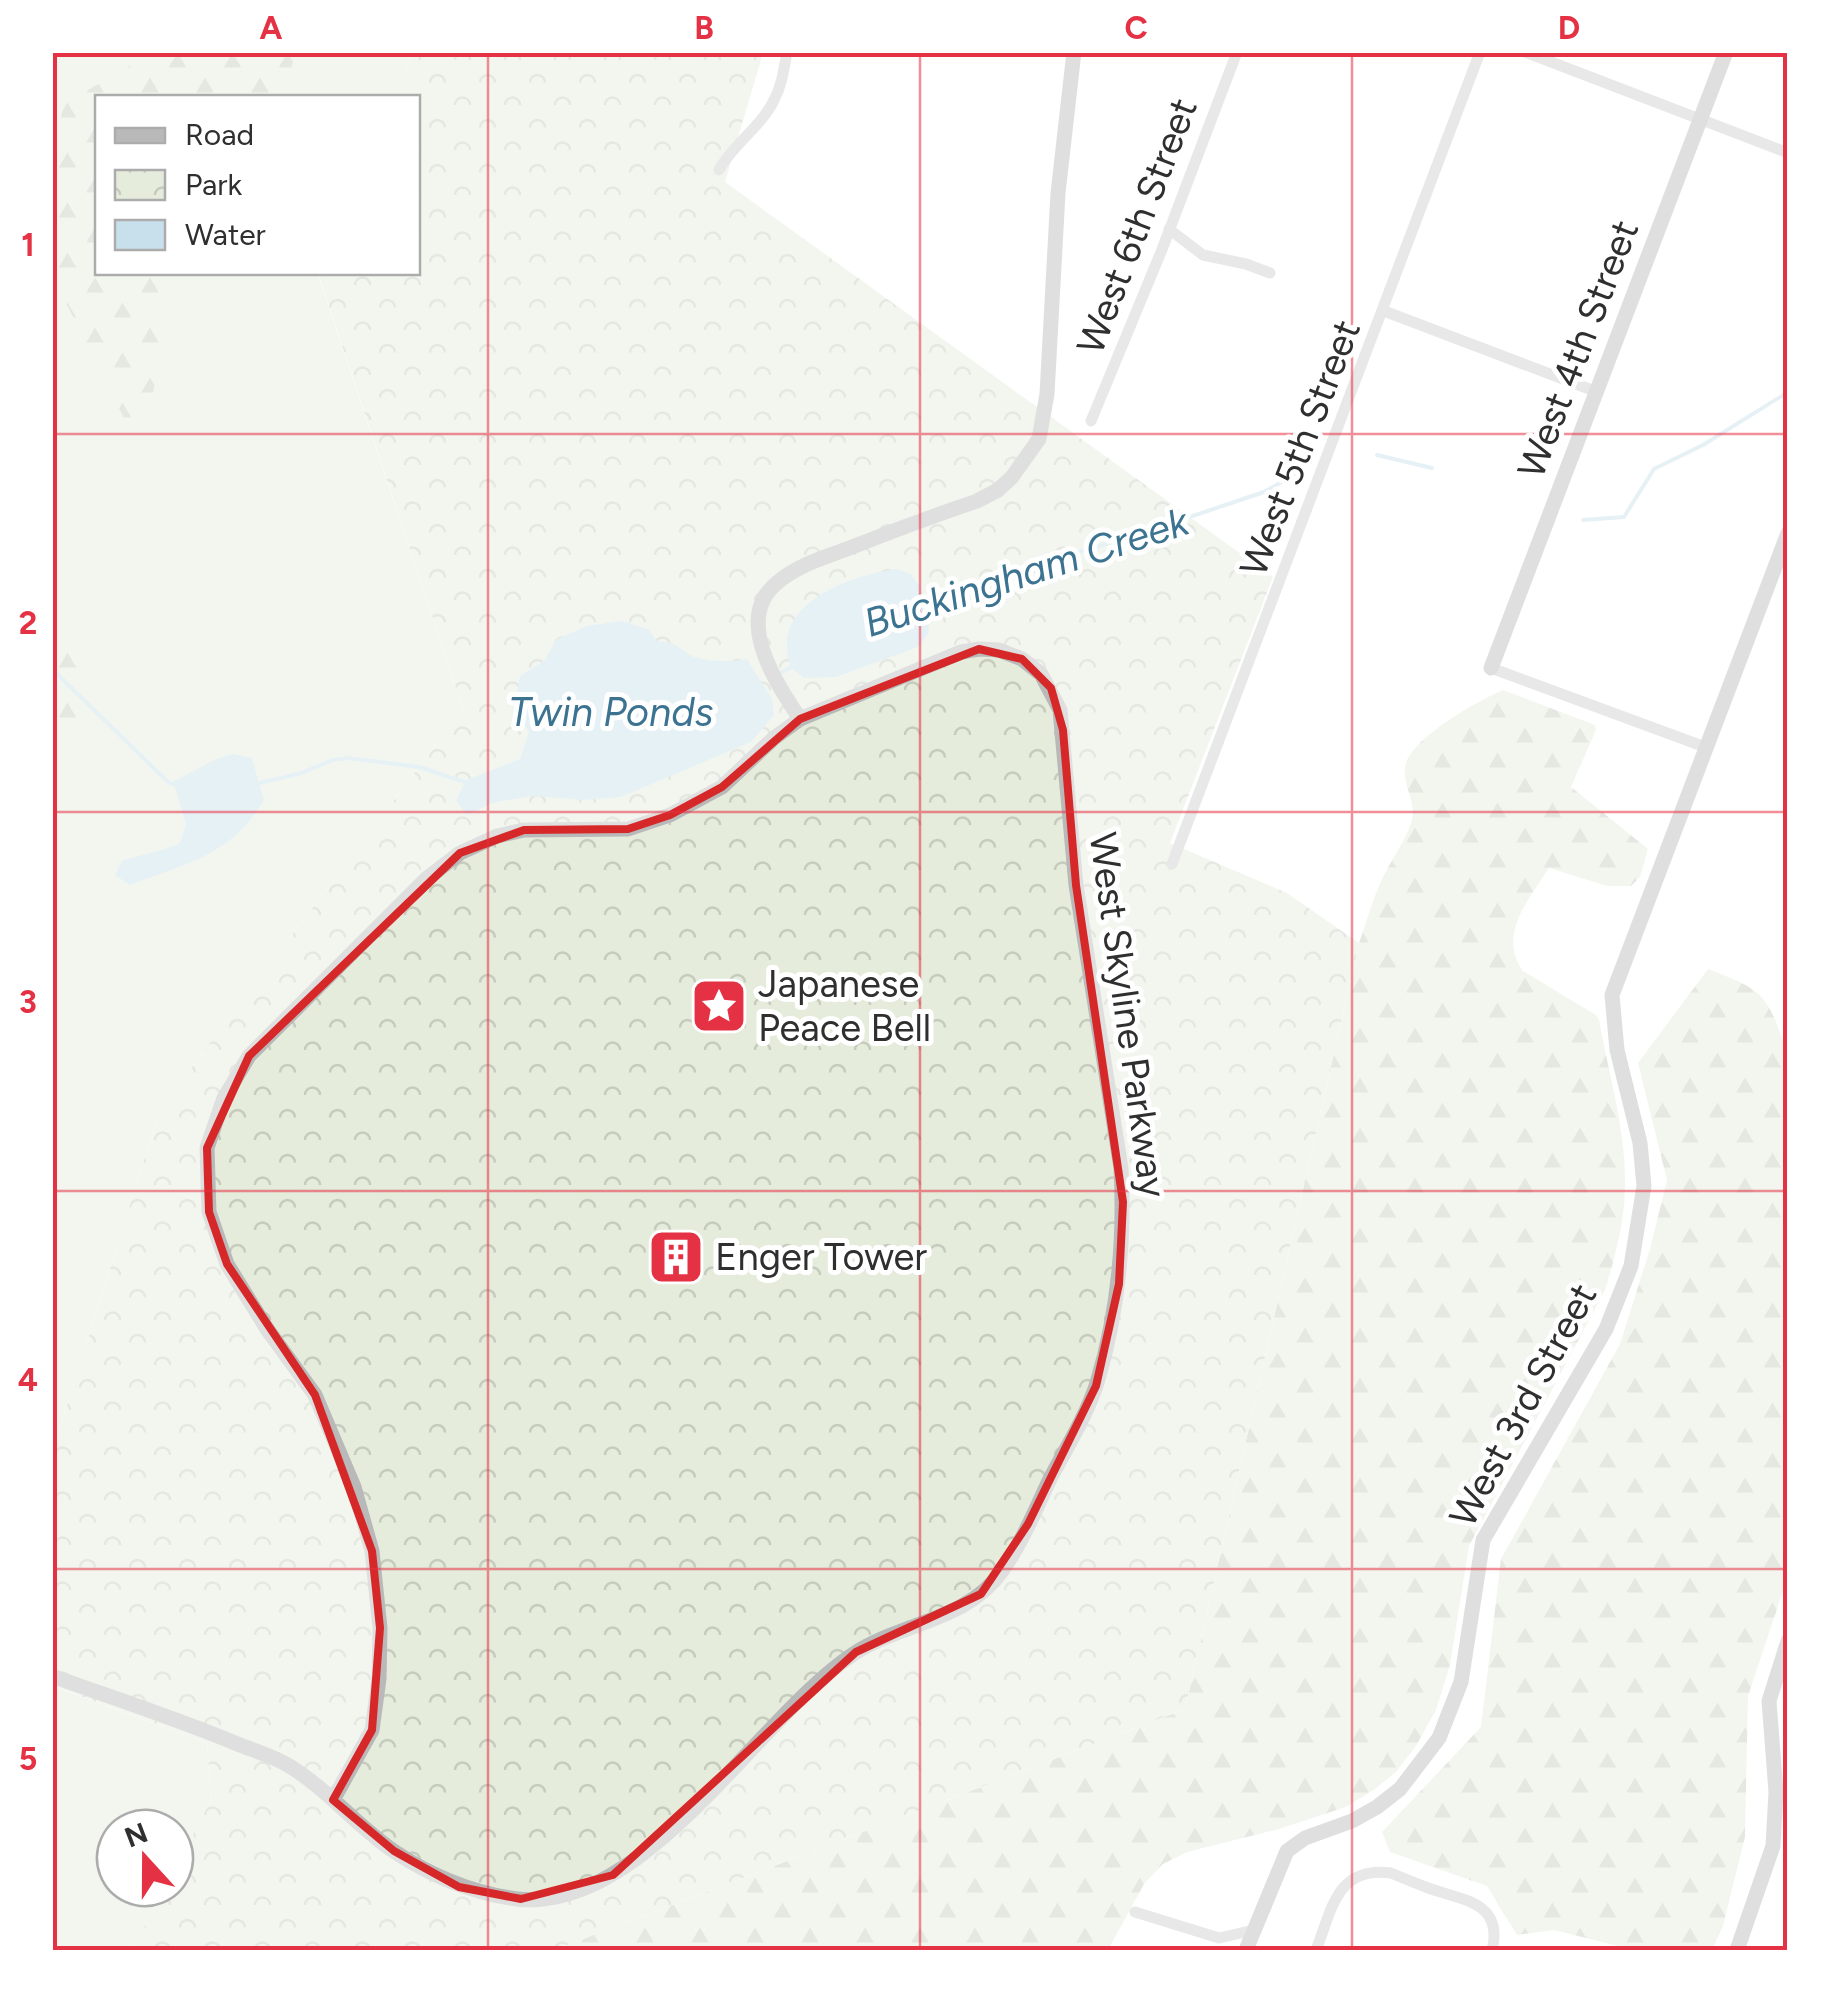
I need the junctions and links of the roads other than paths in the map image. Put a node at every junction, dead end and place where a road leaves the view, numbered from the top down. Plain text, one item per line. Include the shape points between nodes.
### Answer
1 (786, 52) edge
2 (1074, 52) edge
3 (1236, 52) edge
4 (1480, 52) edge
5 (1525, 52) edge
6 (1726, 52) edge
7 (1700, 122) junction
8 (1788, 152) edge
9 (719, 170) dead end
10 (1169, 230) junction
11 (1270, 274) dead end
12 (1384, 311) junction
13 (1597, 392) junction
14 (1091, 422) dead end
15 (1788, 533) edge
16 (1491, 668) joint
17 (800, 720) junction
18 (1705, 748) junction
19 (1172, 864) dead end
20 (1788, 1641) edge
21 (52, 1676) edge
22 (333, 1800) junction
23 (1135, 1912) dead end
24 (1254, 1930) junction
25 (1246, 1950) edge
26 (1316, 1950) edge
27 (1492, 1950) edge
28 (1736, 1950) edge

1 - 9 street via 773,104
2 - 17 street via 1039,440 998,490 800,567 774,584 758,618 767,663
3 - 10 street, West 6th Street
4 - 12 street, West 5th Street
5 - 7 street
6 - 7 street, West 4th Street
7 - 8 street
7 - 13 street, West 4th Street
10 - 11 street via 1203,255
10 - 14 street, West 6th Street
12 - 13 street
12 - 19 street, West 5th Street
13 - 16 street, West 4th Street
15 - 18 street, West 3rd Street
16 - 18 street
17 - 22 street, West Skyline Parkway via 722,787 670,815 628,828 524,830 460,853 426,878 249,1056 224,1098 207,1148 208,1212 227,1264 314,1395 354,1487 372,1552 380,1628 372,1730
17 - 22 street, West Skyline Parkway via 979,648 1022,660 1051,688 1063,730 1076,885 1121,1168 1119,1284 1096,1386 1002,1572 982,1594 820,1680 687,1814 613,1874 584,1888 521,1899 459,1887 394,1851
18 - 24 street, West 3rd Street via 1612,996 1644,1186 1631,1266 1606,1329 1482,1540 1461,1682 1439,1738 1377,1807 1287,1851
20 - 28 street via 1769,1701 1773,1846
21 - 22 street, West Skyline Parkway via 285,1764
23 - 24 street via 1218,1938
24 - 25 street, West 3rd Street
26 - 27 street via 1340,1889 1378,1871 1475,1903 1491,1920

